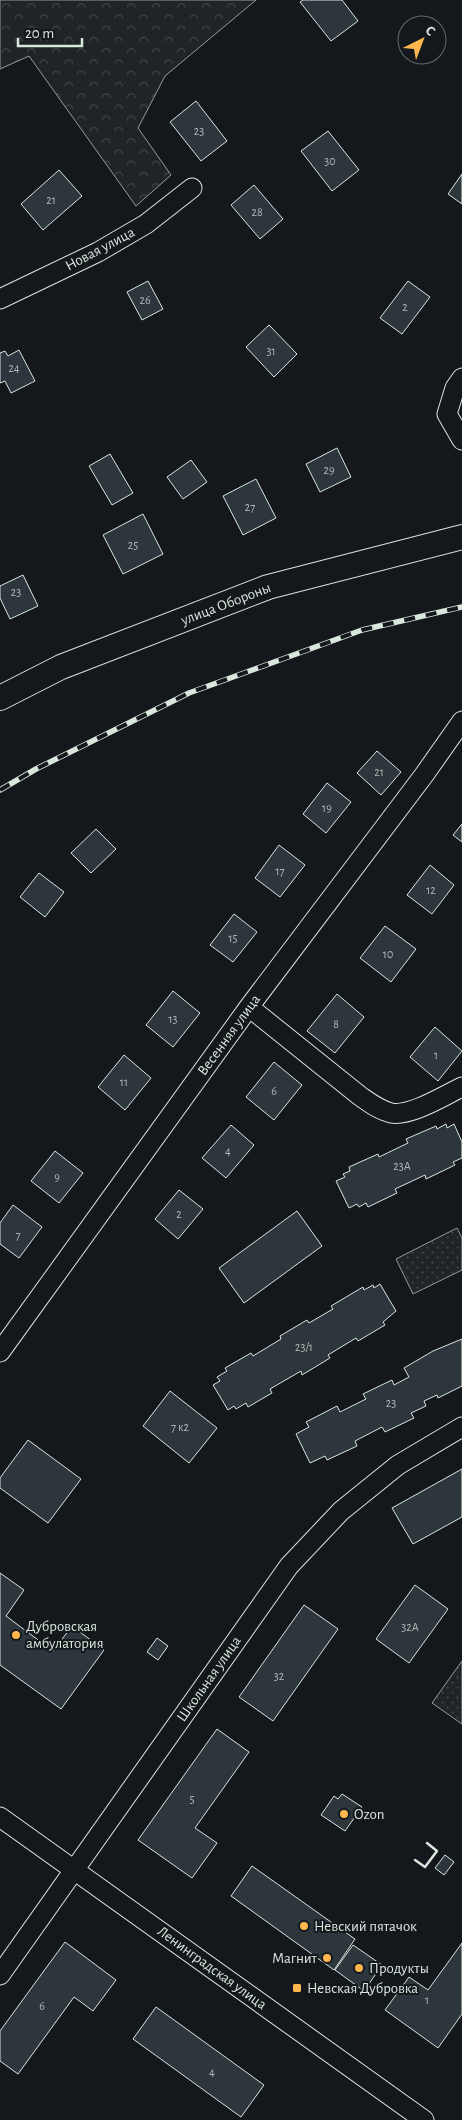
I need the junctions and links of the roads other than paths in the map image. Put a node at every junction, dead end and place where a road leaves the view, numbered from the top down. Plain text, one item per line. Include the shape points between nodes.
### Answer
1 (192, 188) dead end
2 (0, 299) edge
3 (462, 378) edge
4 (462, 440) edge
5 (462, 537) edge
6 (0, 698) edge
7 (462, 721) edge
8 (250, 1007) junction
9 (462, 1087) edge
10 (0, 1352) edge
11 (462, 1426) edge
12 (0, 1817) edge
13 (75, 1870) junction
14 (0, 1975) edge
15 (424, 2120) edge

1 - 2 street, Новая улица via 146,224 98,252
3 - 4 street via 447,414
5 - 6 street, улица Обороны via 268,587 61,667
7 - 8 street, Весенняя улица
8 - 9 street via 377,1108 393,1114 411,1111
8 - 10 street, Весенняя улица
11 - 13 street, Школьная улица via 398,1465 341,1511 299,1554
12 - 13 street, Ленинградская улица
13 - 14 street, Школьная улица
13 - 15 street, Ленинградская улица

